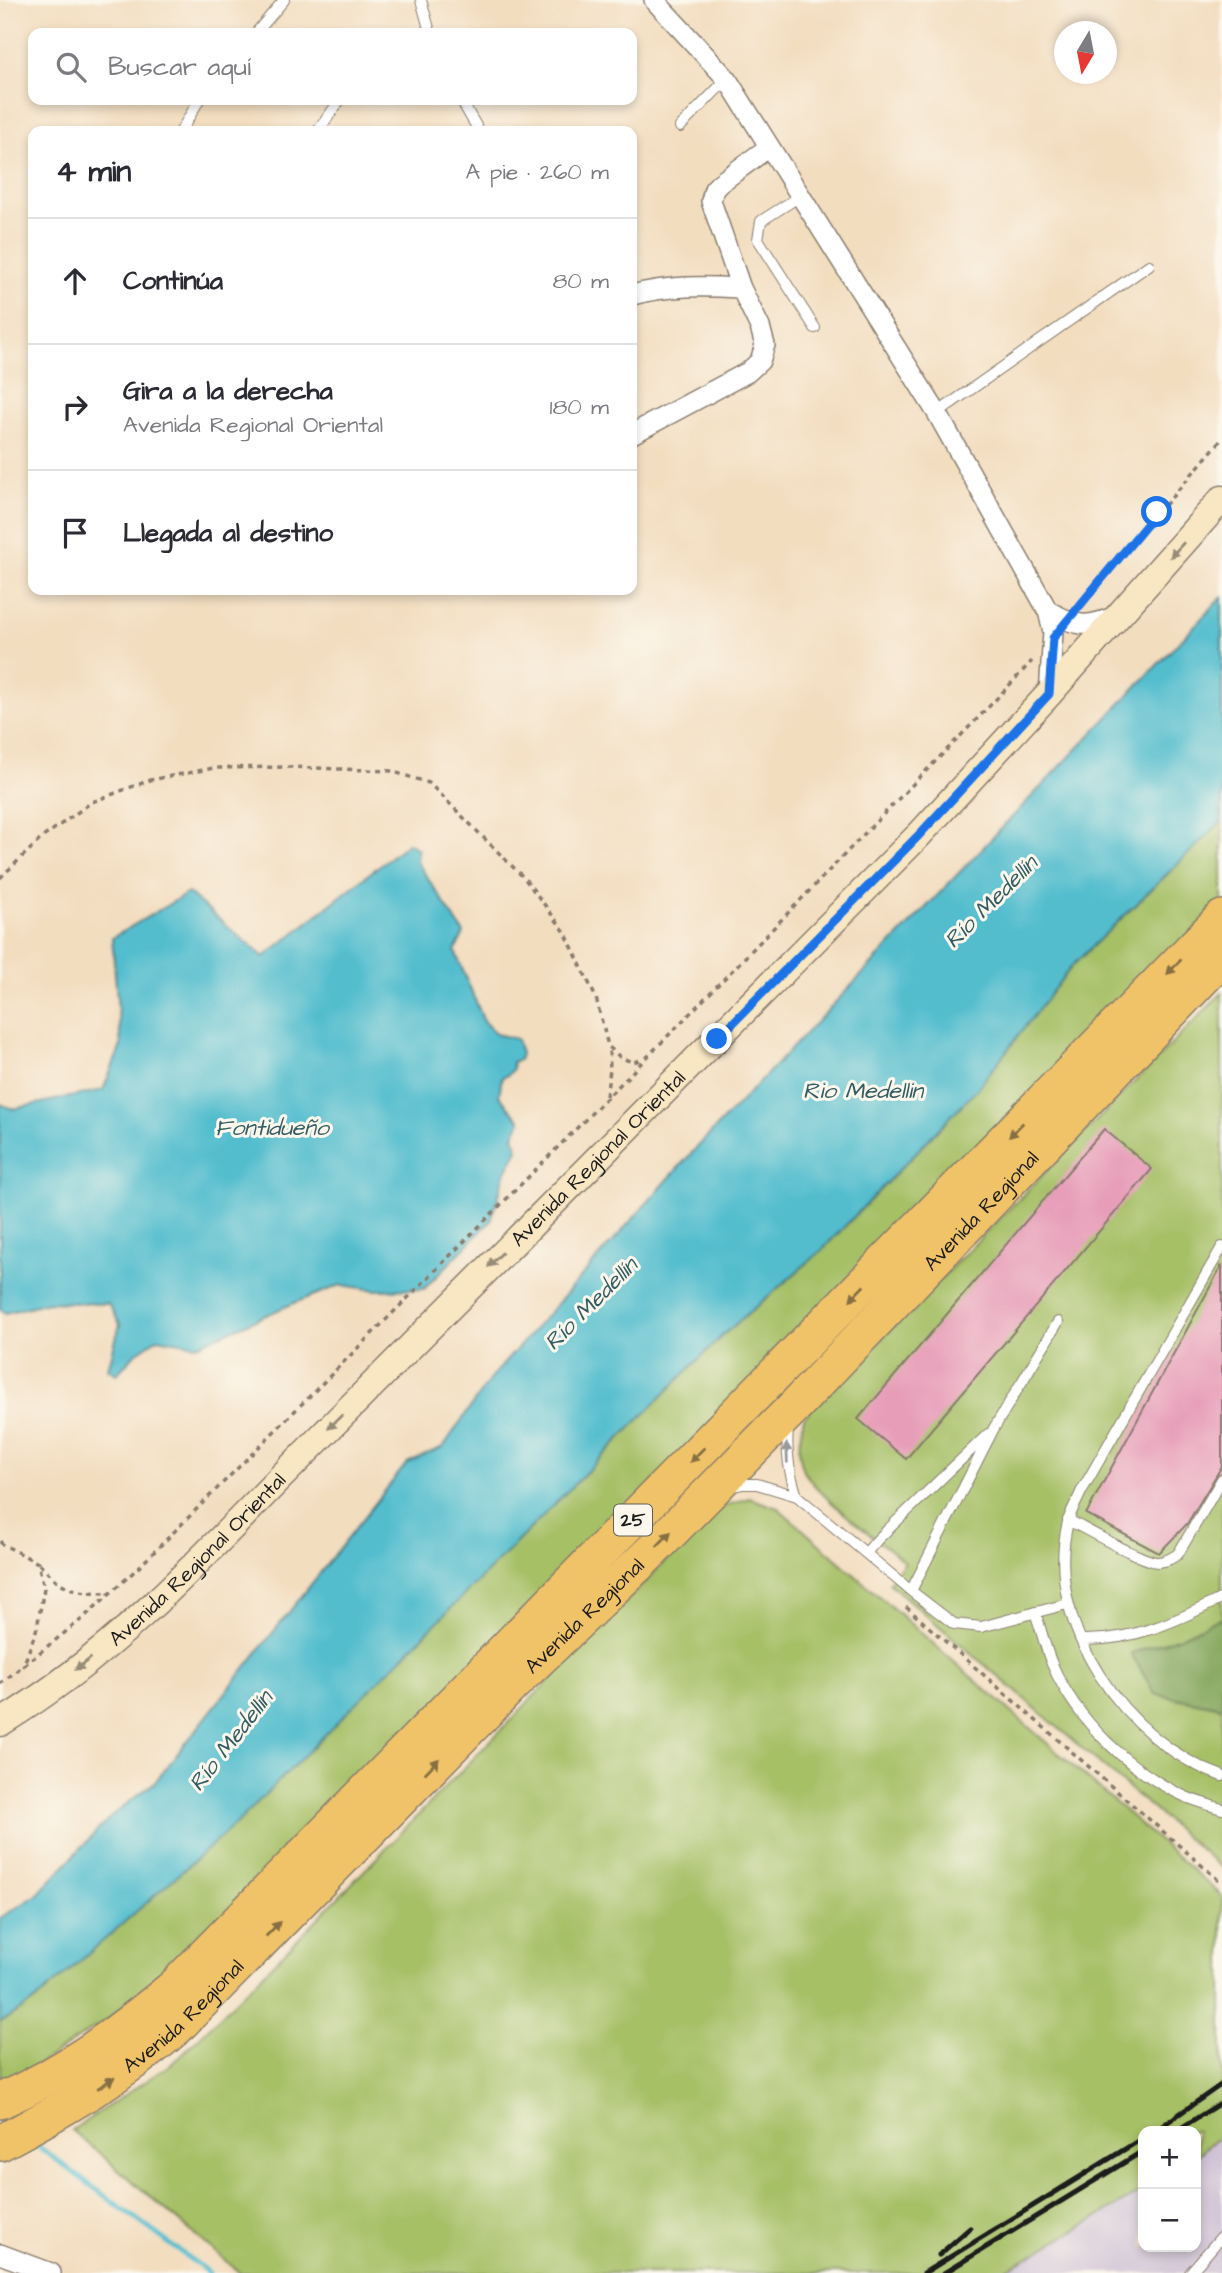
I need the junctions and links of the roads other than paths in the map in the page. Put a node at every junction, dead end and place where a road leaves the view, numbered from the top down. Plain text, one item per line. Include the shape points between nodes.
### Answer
1 (284, 0) edge
2 (421, 0) edge
3 (654, 0) edge
4 (260, 28) edge
5 (428, 28) edge
6 (727, 79) junction
7 (196, 105) edge
8 (336, 105) edge
9 (464, 105) edge
10 (184, 126) edge
11 (322, 126) edge
12 (477, 126) edge
13 (680, 127) dead end
14 (769, 147) junction
15 (800, 196) junction
16 (1149, 265) dead end
17 (741, 288) junction
18 (637, 294) edge
19 (816, 328) dead end
20 (937, 413) junction
21 (637, 430) edge
22 (1222, 499) edge
23 (1048, 611) junction
24 (1120, 614) junction
25 (1049, 694) junction
26 (1222, 918) edge
27 (1222, 958) edge
28 (1222, 1247) edge
29 (1058, 1322) dead end
30 (792, 1409) junction
31 (994, 1428) junction
32 (1222, 1479) edge
33 (710, 1493) junction
34 (797, 1496) junction
35 (1068, 1520) junction
36 (866, 1553) junction
37 (911, 1591) junction
38 (1222, 1598) edge
39 (1067, 1604) junction
40 (1035, 1612) junction
41 (1082, 1640) junction
42 (0, 1723) edge
43 (1222, 1776) edge
44 (1222, 1809) edge
45 (10, 2097) edge
46 (0, 2143) edge
47 (1222, 2236) edge
48 (0, 2254) edge
49 (51, 2273) edge
50 (1189, 2273) edge

1 - 4 lane
2 - 5 lane
3 - 6 street
6 - 13 lane
6 - 14 street
7 - 10 lane
8 - 11 lane
9 - 12 lane
14 - 15 street
14 - 17 street via 720,183 711,201
15 - 19 lane via 761,221 758,239
15 - 20 street
16 - 20 lane
17 - 18 street via 660,288
17 - 21 street via 765,345 760,361 748,372
20 - 23 street
22 -> 24 main road, Avenida Regional Oriental
23 - 24 street via 1075,624 1094,625
23 - 25 street via 1053,638
24 - 25 main road, Avenida Regional Oriental
25 -> 42 main road, Avenida Regional Oriental via 919,835 181,1581 108,1645
26 -> 45 highway, Avenida Regional / 25 via 174,1987 85,2057
27 - 30 highway, Avenida Regional / 25
28 - 35 lane
29 - 31 lane
30 - 33 highway, Avenida Regional / 25
34 -> 30 lane via 786,1451
31 - 36 lane
31 - 37 lane
32 - 35 lane via 1170,1560 1143,1559
33 - 34 lane via 757,1484
46 -> 33 highway, Avenida Regional / 25 via 113,2078 176,2028 514,1682
34 - 36 lane
35 - 39 lane via 1063,1552
36 - 37 lane
37 - 40 lane via 954,1624 981,1627
38 - 41 lane via 1139,1634 1108,1641
39 - 40 lane
39 - 41 lane
40 - 44 lane via 1051,1663 1091,1726 1116,1751 1156,1779
41 - 43 lane via 1110,1691 1137,1721 1166,1746
47 - 50 lane
48 - 49 street

